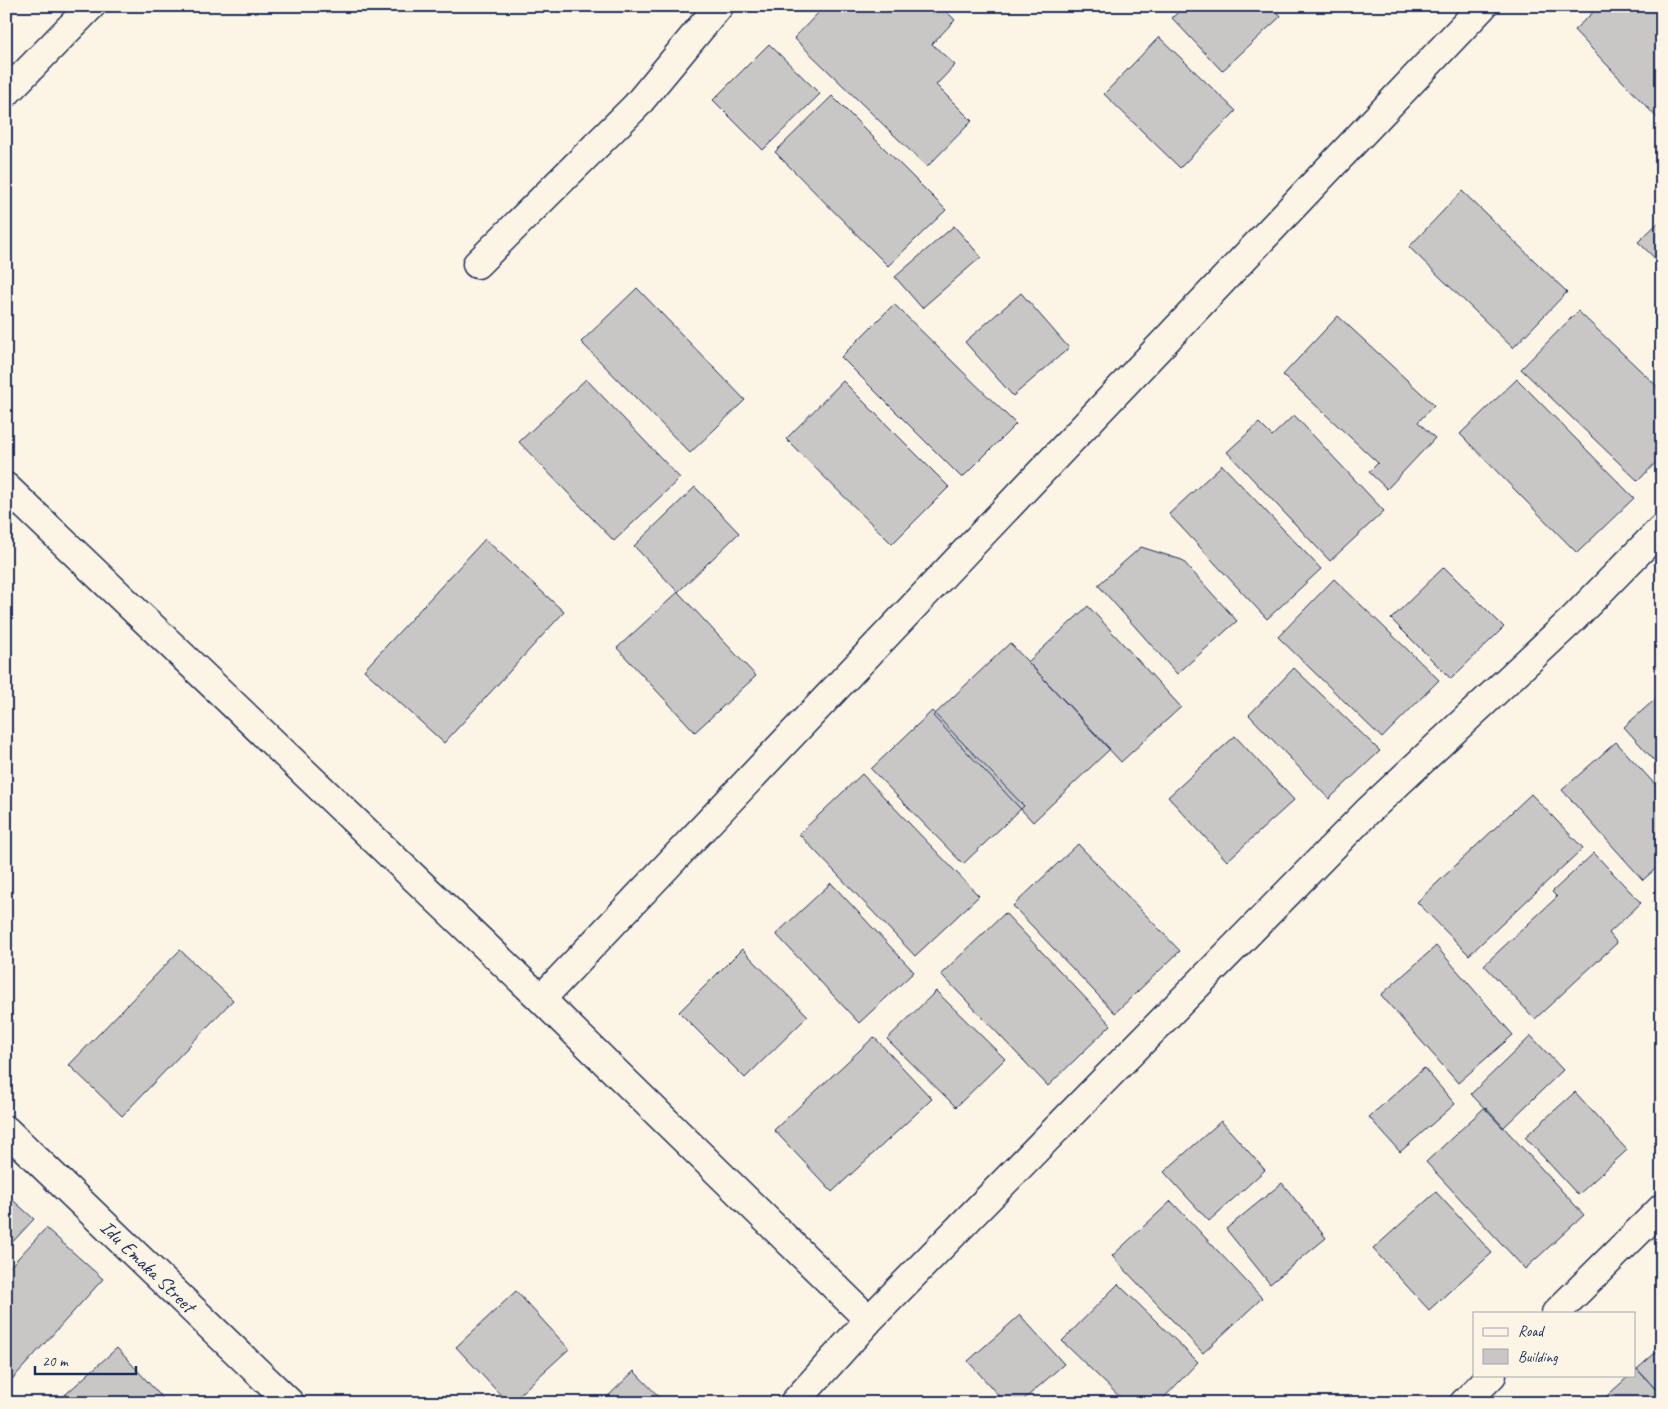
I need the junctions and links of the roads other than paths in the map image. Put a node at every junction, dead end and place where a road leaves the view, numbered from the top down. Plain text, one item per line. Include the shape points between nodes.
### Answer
1 (91, 6) edge
2 (719, 6) edge
3 (1483, 6) edge
4 (6, 93) edge
5 (477, 264) dead end
6 (6, 487) edge
7 (1662, 528) edge
8 (541, 999) junction
9 (6, 1130) edge
10 (1662, 1208) edge
11 (1557, 1312) edge
12 (869, 1320) junction
13 (1491, 1376) edge
14 (290, 1403) edge
15 (794, 1403) edge
16 (1464, 1403) edge

1 - 4 street
2 - 5 street via 636,106
3 - 8 street
6 - 8 street
7 - 12 street via 1572,620 1367,812
8 - 12 street
9 - 14 street, Idu Emaka Street
10 - 11 street
12 - 15 street
13 - 16 street

